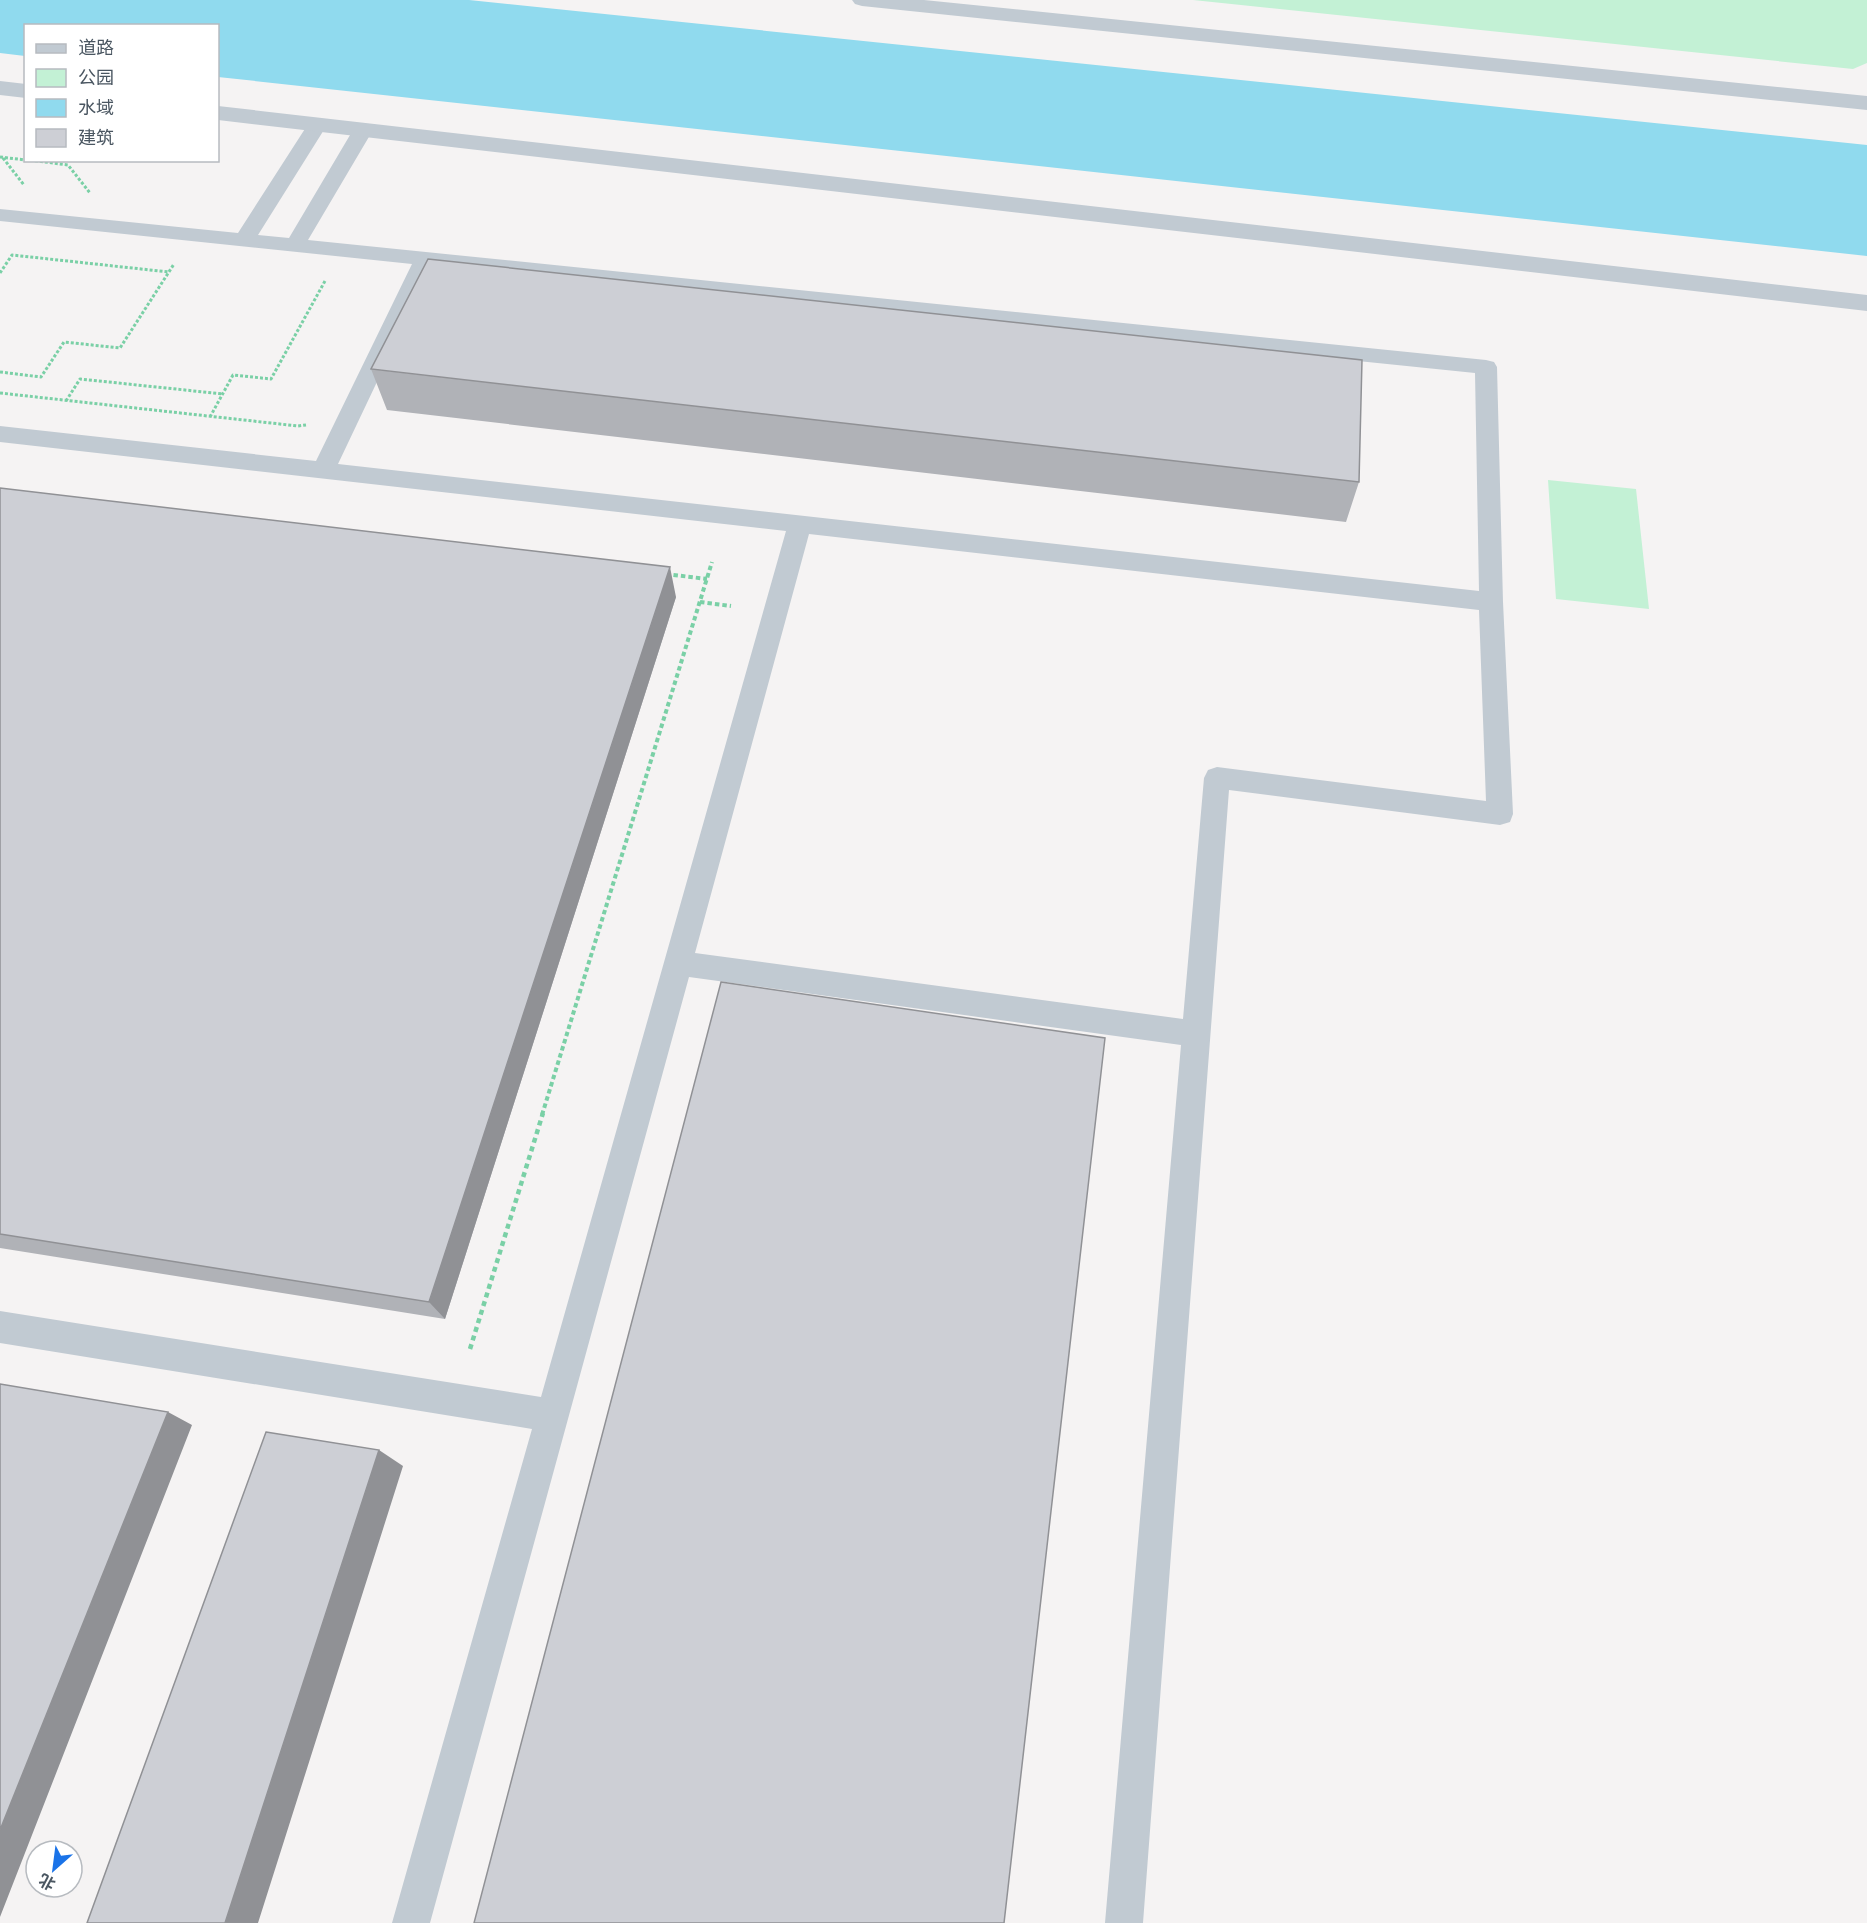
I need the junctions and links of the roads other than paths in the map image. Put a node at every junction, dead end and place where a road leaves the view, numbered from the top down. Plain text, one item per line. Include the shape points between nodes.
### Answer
1 (862, 0) edge
2 (0, 88) edge
3 (24, 91) edge
4 (1867, 103) edge
5 (219, 113) edge
6 (316, 125) junction
7 (363, 130) junction
8 (0, 215) edge
9 (244, 240) junction
10 (295, 245) junction
11 (425, 258) junction
12 (1867, 303) edge
13 (0, 434) edge
14 (323, 471) junction
15 (800, 525) junction
16 (1491, 602) junction
17 (678, 963) junction
18 (1195, 1034) junction
19 (0, 1327) edge
20 (552, 1416) junction
21 (411, 1923) edge
22 (1124, 1923) edge

1 - 4 street
2 - 3 street
5 - 6 street
6 - 7 street
6 - 9 lane
7 - 10 lane
7 - 12 street
8 - 9 lane
9 - 10 lane
10 - 11 lane
11 - 14 lane
11 - 16 lane via 1486,367
13 - 14 lane
14 - 15 lane
15 - 16 lane
15 - 17 lane
16 - 18 lane via 1500,814 1217,778
17 - 18 lane
17 - 20 lane
18 - 22 lane
19 - 20 lane
20 - 21 lane

